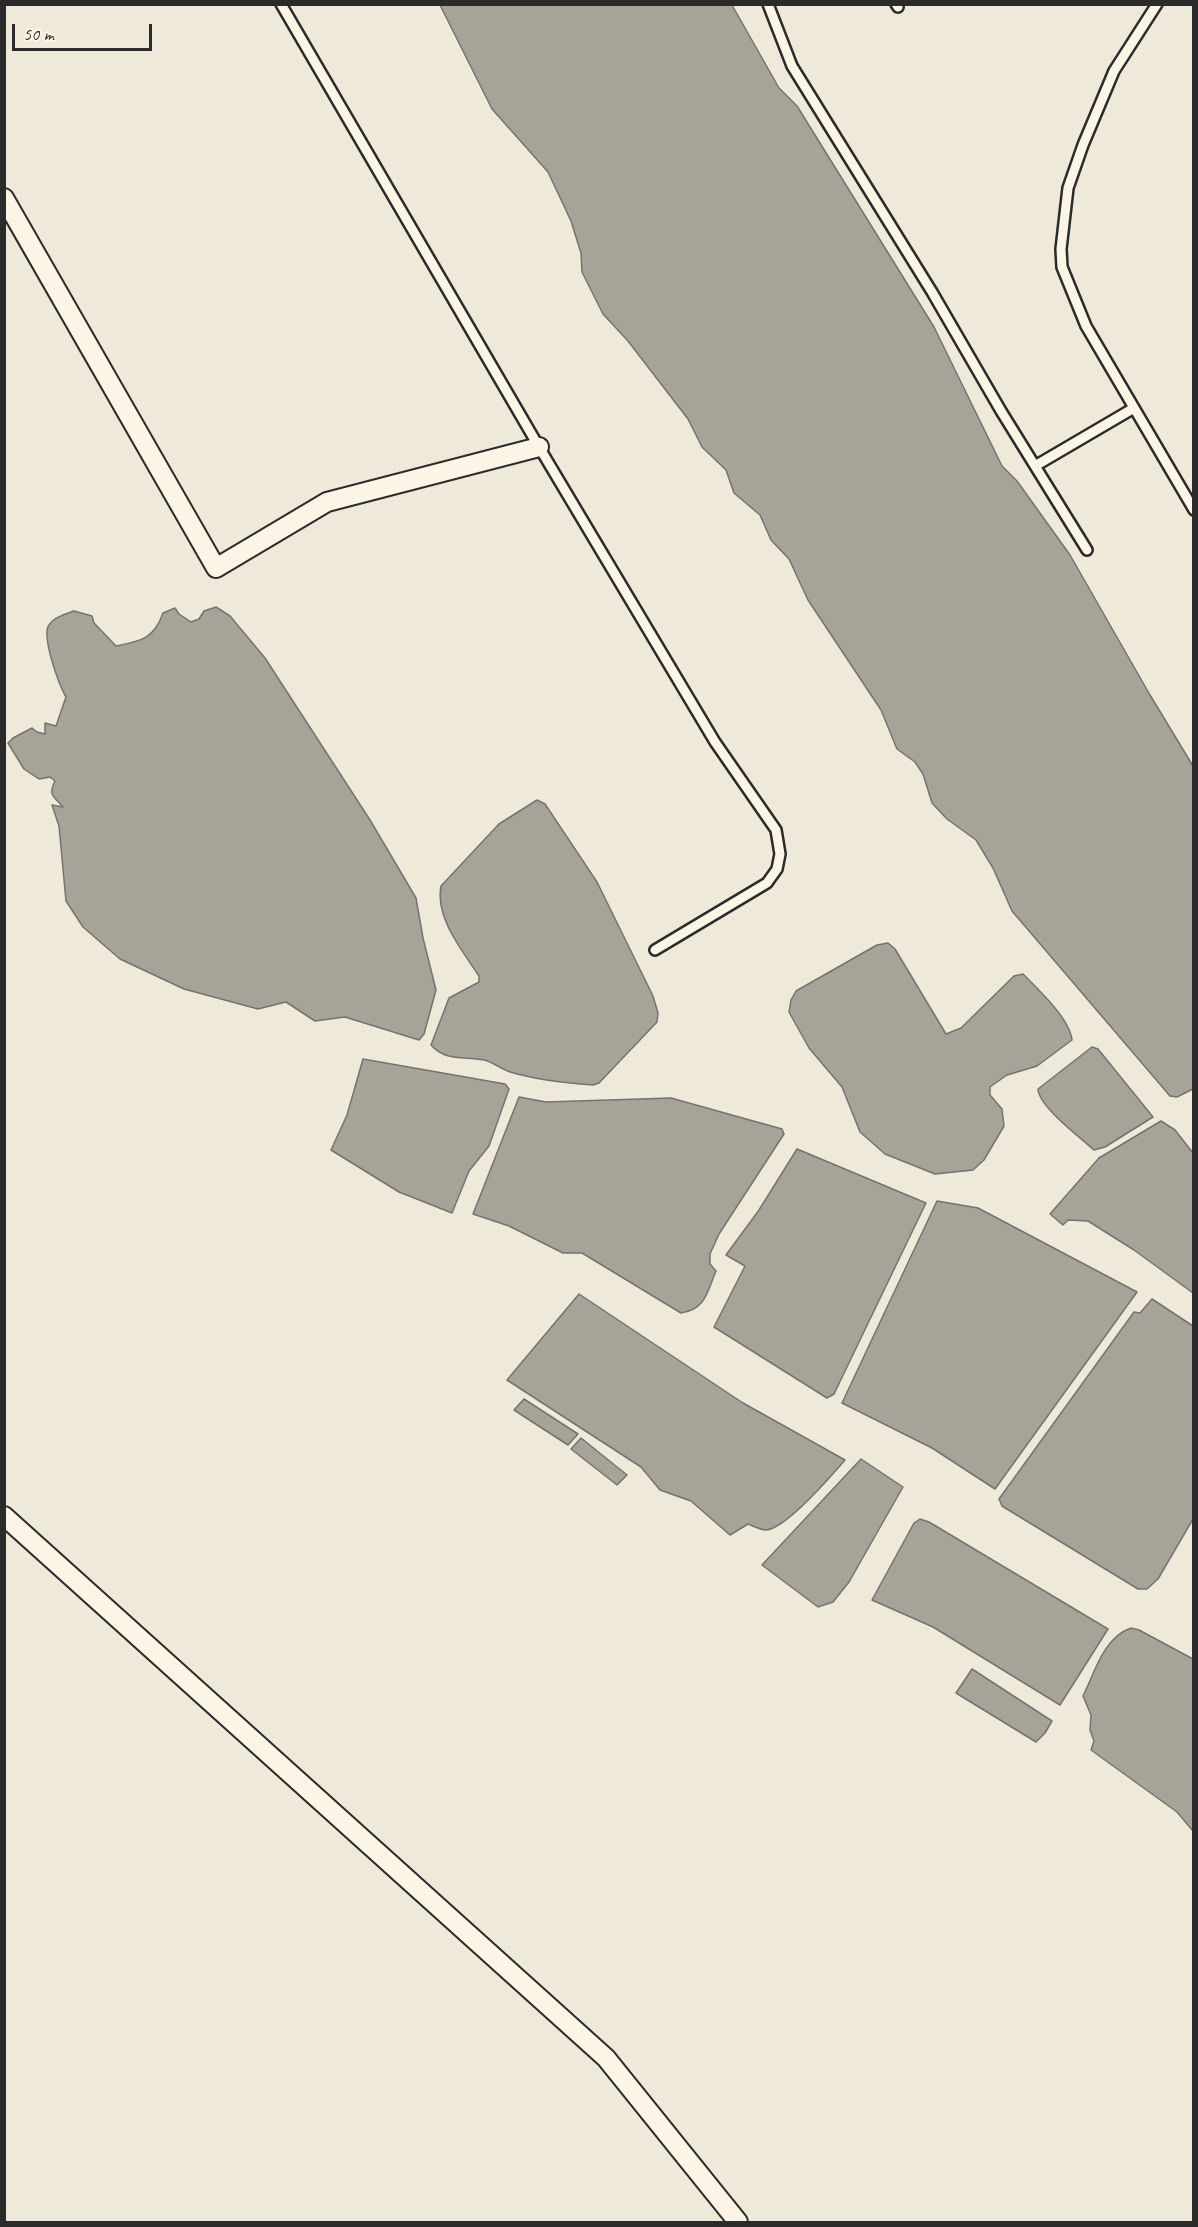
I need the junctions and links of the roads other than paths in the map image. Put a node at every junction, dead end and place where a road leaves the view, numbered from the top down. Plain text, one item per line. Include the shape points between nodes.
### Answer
1 (281, 4) edge
2 (768, 4) edge
3 (1157, 4) edge
4 (4, 198) edge
5 (1134, 408) junction
6 (538, 447) junction
7 (1035, 466) junction
8 (1194, 510) edge
9 (1087, 550) dead end
10 (655, 950) dead end
11 (4, 1516) edge
12 (738, 2223) edge

1 - 6 lane
2 - 7 lane via 792,66
3 - 5 lane via 1114,71 1087,134 1068,188 1062,233 1062,267 1071,293
4 - 6 street via 216,568 327,502
5 - 7 lane
5 - 8 lane
6 - 10 lane via 715,742 776,830 780,854 777,870 767,883
7 - 9 lane
11 - 12 street via 606,2058

